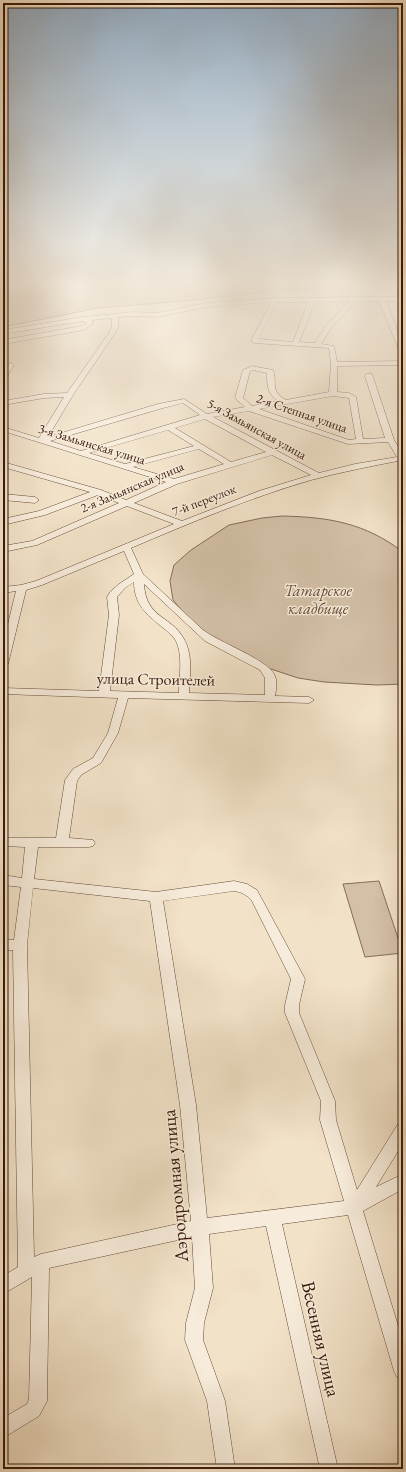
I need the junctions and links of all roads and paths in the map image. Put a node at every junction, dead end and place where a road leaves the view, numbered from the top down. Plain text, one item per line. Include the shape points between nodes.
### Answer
1 (99, 352) edge
2 (333, 352) edge
3 (403, 363) edge
4 (334, 364) junction
5 (11, 365) dead end
6 (3, 376) edge
7 (369, 376) dead end
8 (333, 394) junction
9 (69, 395) junction
10 (3, 403) edge
11 (286, 403) junction
12 (251, 409) junction
13 (206, 416) junction
14 (170, 428) junction
15 (3, 429) edge
16 (390, 440) junction
17 (40, 441) junction
18 (360, 441) junction
19 (198, 446) junction
20 (273, 452) junction
21 (81, 453) junction
22 (402, 458) edge
23 (3, 464) edge
24 (229, 464) junction
25 (127, 466) junction
26 (316, 475) junction
27 (174, 482) junction
28 (98, 492) junction
29 (3, 497) edge
30 (35, 500) dead end
31 (128, 502) junction
32 (3, 522) edge
33 (180, 523) junction
34 (126, 546) junction
35 (3, 549) edge
36 (140, 575) junction
37 (22, 588) junction
38 (3, 590) edge
39 (3, 664) edge
40 (3, 691) edge
41 (104, 694) junction
42 (124, 694) junction
43 (184, 696) junction
44 (270, 698) junction
45 (309, 700) dead end
46 (3, 842) edge
47 (62, 842) junction
48 (32, 843) junction
49 (89, 843) dead end
50 (3, 880) edge
51 (27, 882) junction
52 (156, 897) junction
53 (3, 945) edge
54 (20, 945) junction
55 (403, 1129) edge
56 (403, 1181) edge
57 (355, 1207) junction
58 (272, 1218) junction
59 (200, 1227) junction
60 (33, 1266) junction
61 (3, 1286) edge
62 (403, 1371) edge
63 (3, 1429) edge
64 (226, 1469) edge
65 (329, 1469) edge

1 - 9 street
2 - 4 street, 2-я Степная улица
3 - 4 street
4 - 8 street, 2-я Степная улица
5 - 6 street
7 - 16 street
8 - 11 street
8 - 18 street, 2-я Степная улица via 352,397
9 - 10 street via 44,396
9 - 17 street
11 - 12 street
11 - 12 street, 2-я Степная улица via 275,396 270,387 271,371 250,368 247,370 239,398
12 - 13 street
12 - 18 street, 2-я Степная улица via 348,442
13 - 14 street
13 - 17 street, 5-я Замьянская улица via 188,403 180,401
13 - 20 street, 5-я Замьянская улица
14 - 19 street
14 - 21 street
15 - 17 street, 3-я Замьянская улица
16 - 18 street, 2-я Степная улица
16 - 22 street
17 - 21 street, 3-я Замьянская улица
19 - 24 street
19 - 25 street
20 - 24 street, 2-я Замьянская улица
20 - 26 street, 5-я Замьянская улица
21 - 25 street, 3-я Замьянская улица
22 - 26 street, 7-й переулок
23 - 28 street
24 - 27 street, 2-я Замьянская улица
25 - 27 street, 3-я Замьянская улица
26 - 33 street, 7-й переулок
27 - 31 street, 2-я Замьянская улица
28 - 31 street
28 - 32 street via 42,513
29 - 30 street
31 - 33 street
31 - 35 street, 2-я Замьянская улица via 34,543
33 - 34 street, 7-й переулок
34 - 36 street
34 - 37 street, 7-й переулок
36 - 41 street via 122,586 112,597 114,615
36 - 43 street via 139,598 143,606 180,638
36 - 44 street via 209,639 269,672 272,679
37 - 38 street, 7-й переулок
37 - 39 street
40 - 41 street, улица Строителей
41 - 42 street, улица Строителей
42 - 43 street, улица Строителей
42 - 47 street via 113,733 97,760 77,772 71,780
43 - 44 street, улица Строителей
44 - 45 street, улица Строителей
46 - 48 street
47 - 48 street
47 - 49 street
48 - 51 street
50 - 51 street
51 - 52 street
51 - 54 street
52 - 57 street via 238,886 248,890 257,899 298,979 292,1013 328,1101 328,1120
52 - 59 street, Аэродромная улица via 188,1105
53 - 54 street
54 - 60 street
55 - 57 street
56 - 57 street
57 - 58 street
57 - 62 street
58 - 59 street
58 - 65 street, Весенняя улица
59 - 60 street
59 - 64 street, Аэродромная улица via 204,1288 195,1323 194,1340 216,1401
60 - 61 street
60 - 63 street via 38,1401 33,1410

